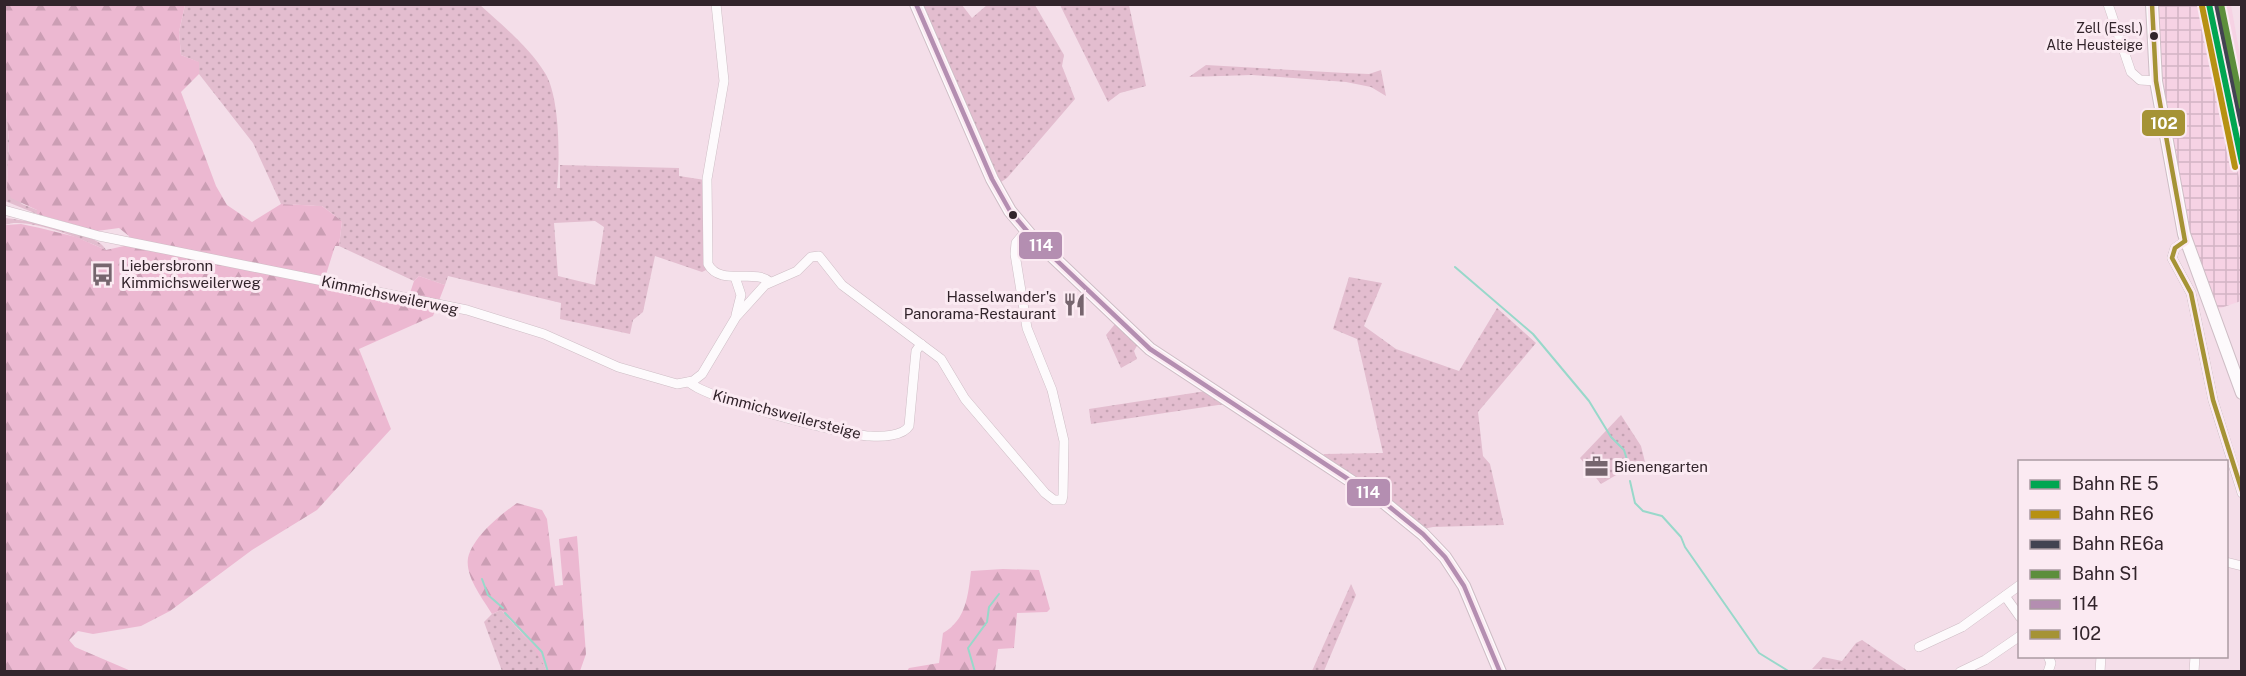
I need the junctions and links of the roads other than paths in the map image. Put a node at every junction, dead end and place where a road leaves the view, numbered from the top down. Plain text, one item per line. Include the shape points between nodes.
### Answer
1 (716, 4) edge
2 (916, 4) edge
3 (2108, 4) edge
4 (2152, 4) edge
5 (2156, 81) junction
6 (4, 210) edge
7 (1026, 231) junction
8 (2186, 241) junction
9 (735, 277) junction
10 (770, 282) junction
11 (736, 317) junction
12 (921, 344) junction
13 (689, 382) junction
14 (2241, 393) edge
15 (2241, 493) edge
16 (2018, 586) edge
17 (2005, 596) junction
18 (2018, 616) edge
19 (2018, 637) edge
20 (1919, 647) dead end
21 (2048, 658) edge
22 (1500, 672) edge
23 (1960, 672) edge
24 (2048, 672) edge

1 - 9 street via 724,81 707,179 709,266
2 - 7 main road via 989,173
3 - 5 street via 2131,72 2140,80
4 - 5 main road
5 - 8 main road
6 - 13 street, Kimmichsweilerweg via 99,236 467,310 544,334 626,370 674,383
7 - 12 street via 1016,243 1015,254 1027,328 1052,390 1064,441 1062,501 1054,501 1045,493 965,399 943,362
7 - 22 main road via 1160,357 1386,504 1423,534 1445,557 1464,586
8 - 14 main road
8 - 15 street via 2175,248 2172,258 2192,298 2213,400
9 - 10 street via 763,277
9 - 11 street via 741,295
10 - 11 street
10 - 12 street via 797,271 811,257 821,256 842,285
11 - 13 street via 706,368
12 - 13 street, Kimmichsweilersteige via 916,351 909,426 904,432 889,435 868,436 834,429 708,394
16 - 17 street
17 - 18 street
17 - 20 street via 1962,627
19 - 23 street
21 - 24 street

